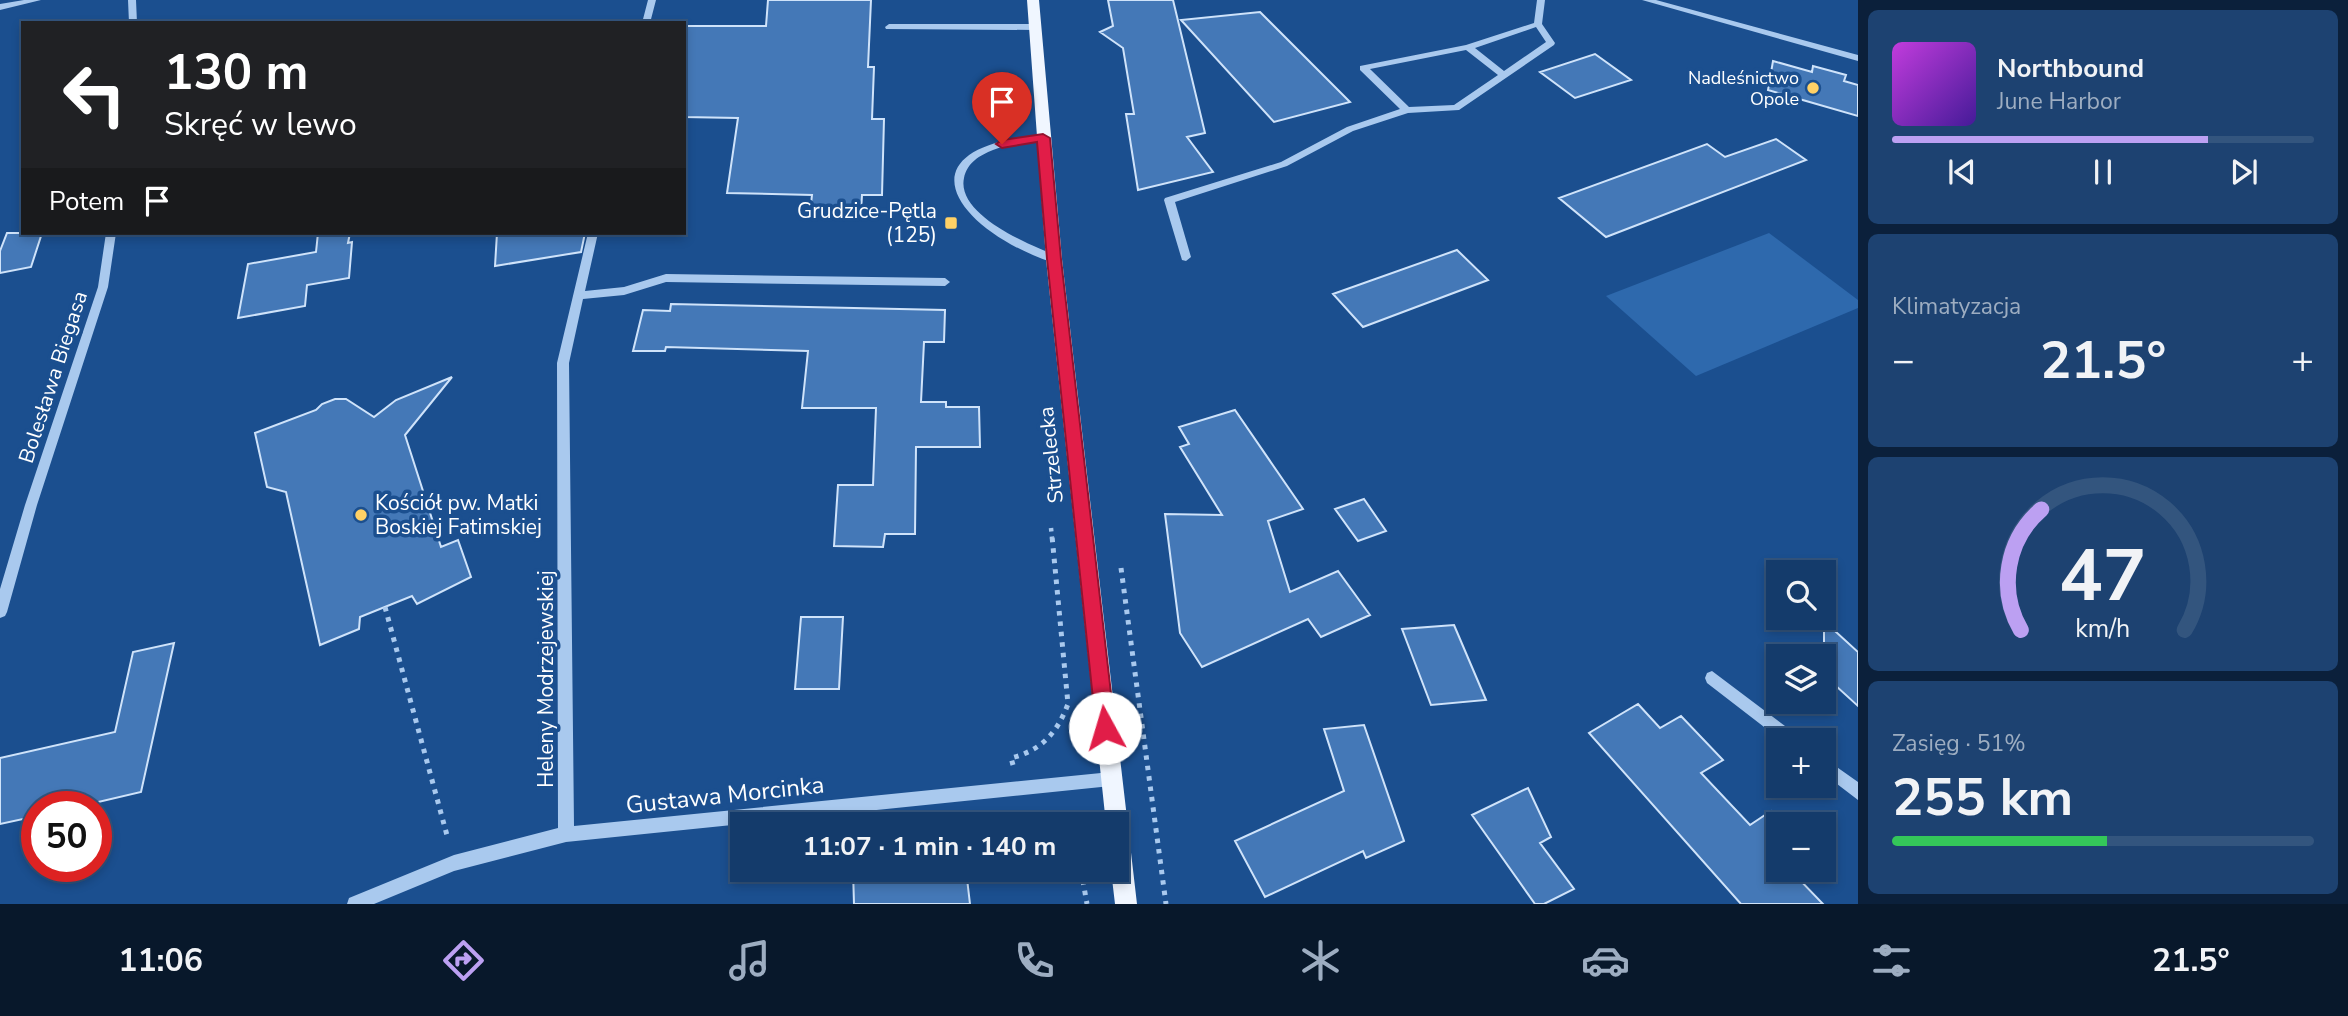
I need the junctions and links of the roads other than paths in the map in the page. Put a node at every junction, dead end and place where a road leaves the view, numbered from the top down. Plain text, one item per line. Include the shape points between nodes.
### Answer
1 (37, 0) edge
2 (132, 0) edge
3 (652, 0) edge
4 (1033, 0) edge
5 (1541, 0) edge
6 (1646, 0) edge
7 (0, 7) edge
8 (133, 21) edge
9 (647, 21) edge
10 (1538, 24) junction
11 (889, 27) dead end
12 (1035, 27) junction
13 (1468, 47) junction
14 (1858, 58) edge
15 (1504, 75) junction
16 (1407, 110) junction
17 (1043, 138) junction
18 (111, 235) edge
19 (593, 235) edge
20 (1186, 257) dead end
21 (1054, 259) junction
22 (945, 282) dead end
23 (580, 295) junction
24 (0, 612) edge
25 (1712, 678) dead end
26 (1777, 728) edge
27 (1836, 775) edge
28 (1111, 779) junction
29 (1858, 792) edge
30 (566, 834) junction
31 (355, 904) edge
32 (1126, 904) edge

1 - 7 street
2 - 8 street
3 - 9 street
4 - 12 main road, Strzelecka
5 - 10 street
6 - 14 street
10 - 13 street
10 - 15 street via 1551,43
11 - 12 street
12 - 17 main road, Strzelecka
13 - 15 street
13 - 16 street via 1363,68
15 - 16 street via 1456,108
16 - 20 street via 1350,129 1284,163 1169,200
17 - 21 main road, Strzelecka
17 - 21 street via 1013,141 980,152 965,164 958,184 968,204 996,232
18 - 24 street, Bolesława Biegasa via 103,286
19 - 23 street, Heleny Modrzejewskiej
21 - 28 main road, Strzelecka
22 - 23 street via 666,278 624,291
23 - 30 street, Heleny Modrzejewskiej via 563,363
25 - 26 street
27 - 29 street
28 - 30 street, Gustawa Morcinka
28 - 32 main road, Strzelecka
30 - 31 street, Gustawa Morcinka via 454,863

